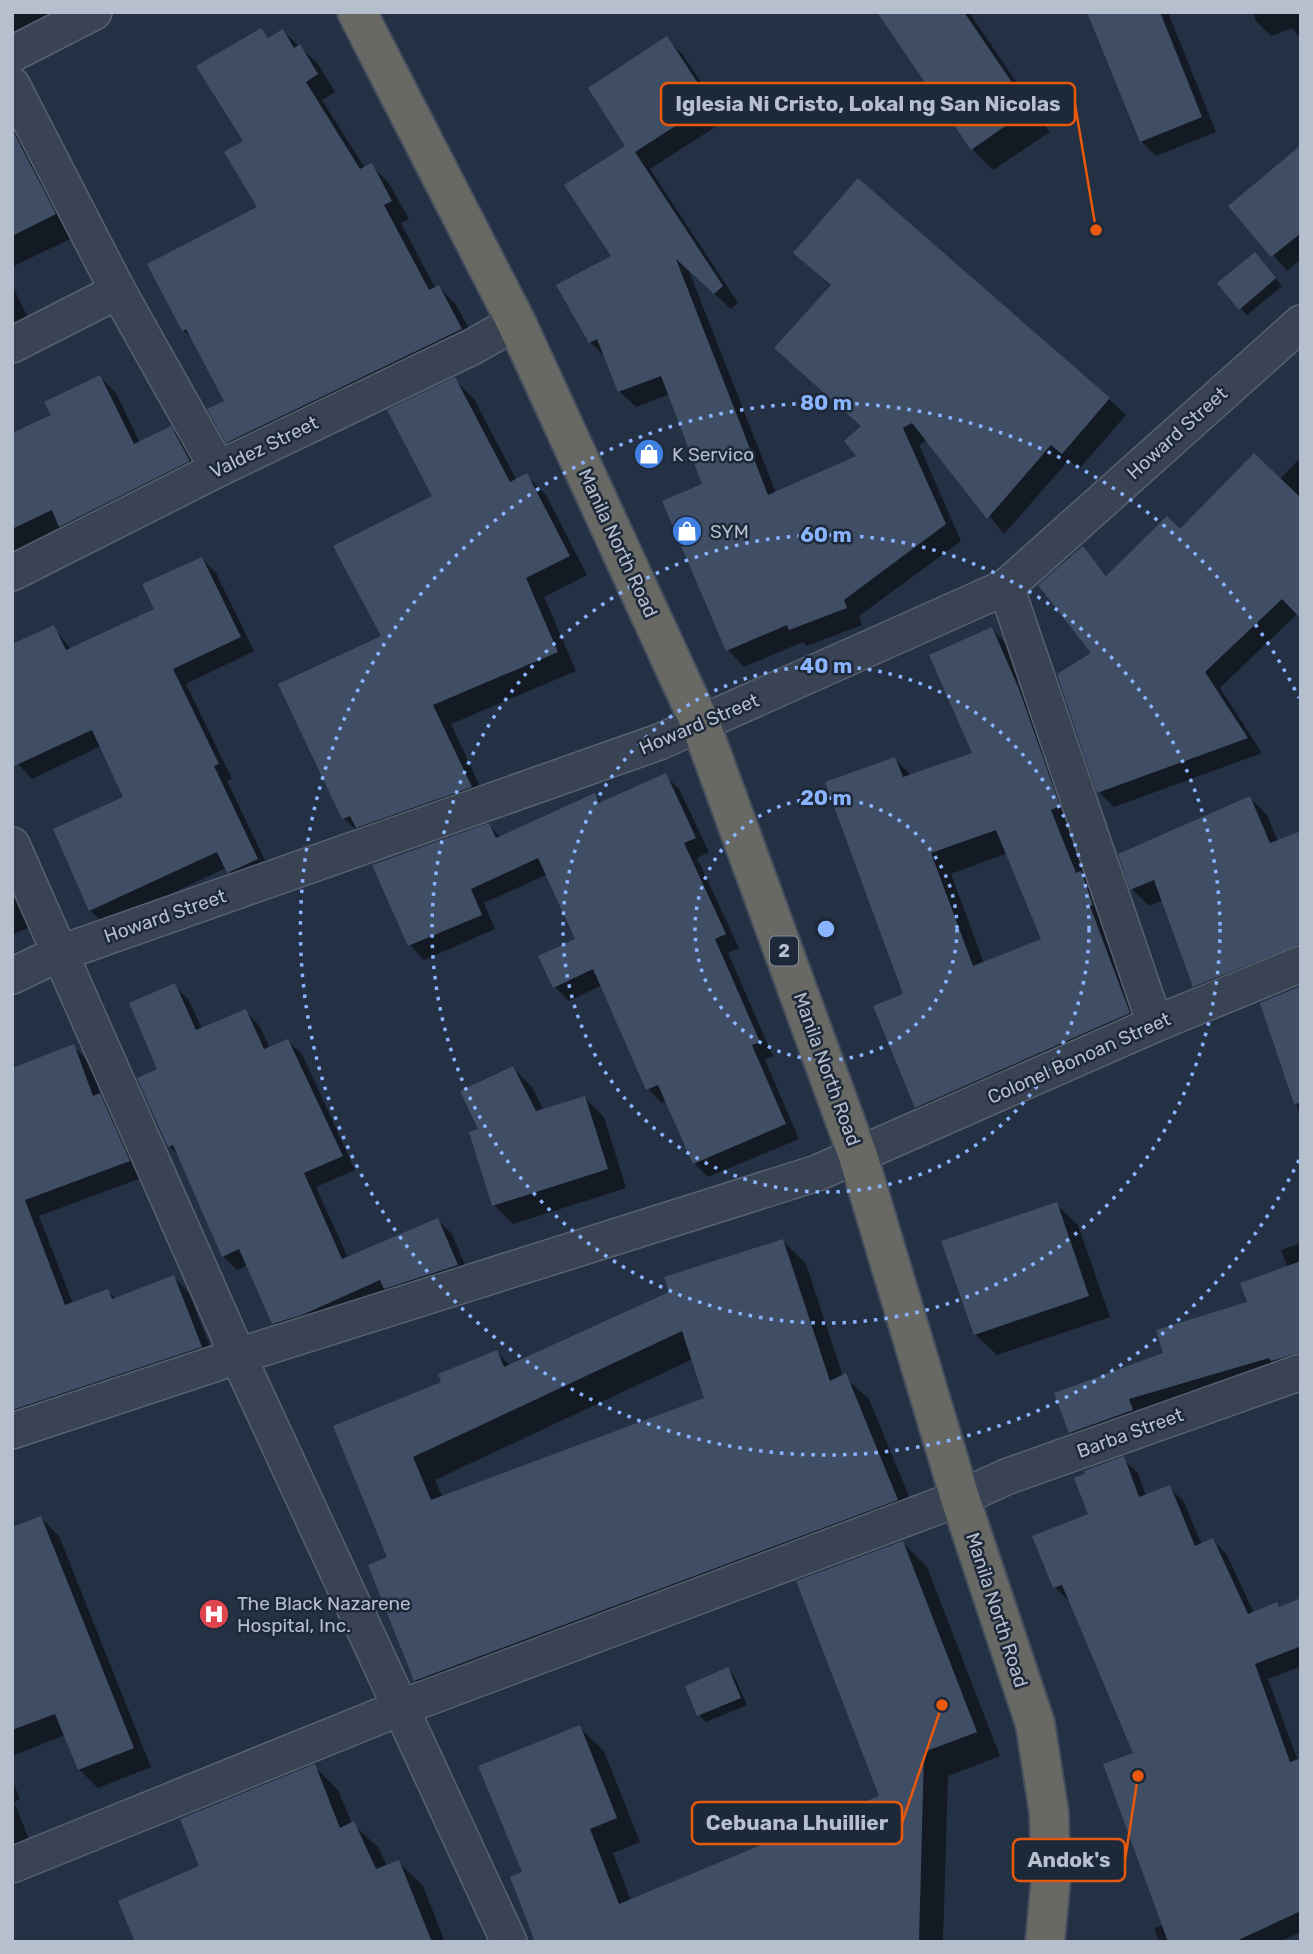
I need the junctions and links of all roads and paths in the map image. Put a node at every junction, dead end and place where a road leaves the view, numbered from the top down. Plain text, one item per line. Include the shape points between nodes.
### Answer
1 (94, 12) edge
2 (357, 12) edge
3 (12, 54) edge
4 (12, 85) edge
5 (118, 291) junction
6 (516, 322) junction
7 (1301, 323) edge
8 (12, 345) edge
9 (218, 469) junction
10 (12, 573) edge
11 (1006, 587) junction
12 (701, 725) junction
13 (12, 845) edge
14 (58, 954) junction
15 (1301, 964) edge
16 (12, 976) edge
17 (1155, 1024) junction
18 (858, 1156) junction
19 (238, 1356) junction
20 (1301, 1372) edge
21 (12, 1431) edge
22 (960, 1498) junction
23 (400, 1708) junction
24 (12, 1865) edge
25 (509, 1942) edge
26 (1045, 1942) edge

1 - 3 street
2 - 6 highway, Manila North Road / 2
4 - 5 street
5 - 8 street
5 - 9 street
6 - 9 street, Valdez Street
6 - 12 highway, Manila North Road / 2
7 - 11 street, Howard Street
9 - 10 street, Valdez Street
11 - 12 street, Howard Street
11 - 17 street
12 - 14 street, Howard Street
12 - 18 highway, Manila North Road / 2
13 - 14 street
14 - 16 street, Howard Street
14 - 19 street
15 - 17 street, Colonel Bonoan Street
17 - 18 street, Colonel Bonoan Street
18 - 19 street, Colonel Bonoan Street via 817,1173
18 - 22 highway, Manila North Road / 2
19 - 21 street, Colonel Bonoan Street
19 - 23 street
20 - 22 street, Barba Street
22 - 23 street, Barba Street
22 - 26 highway, Manila North Road / 2 via 1035,1723 1049,1813 1051,1877
23 - 24 street, Barba Street
23 - 25 street

